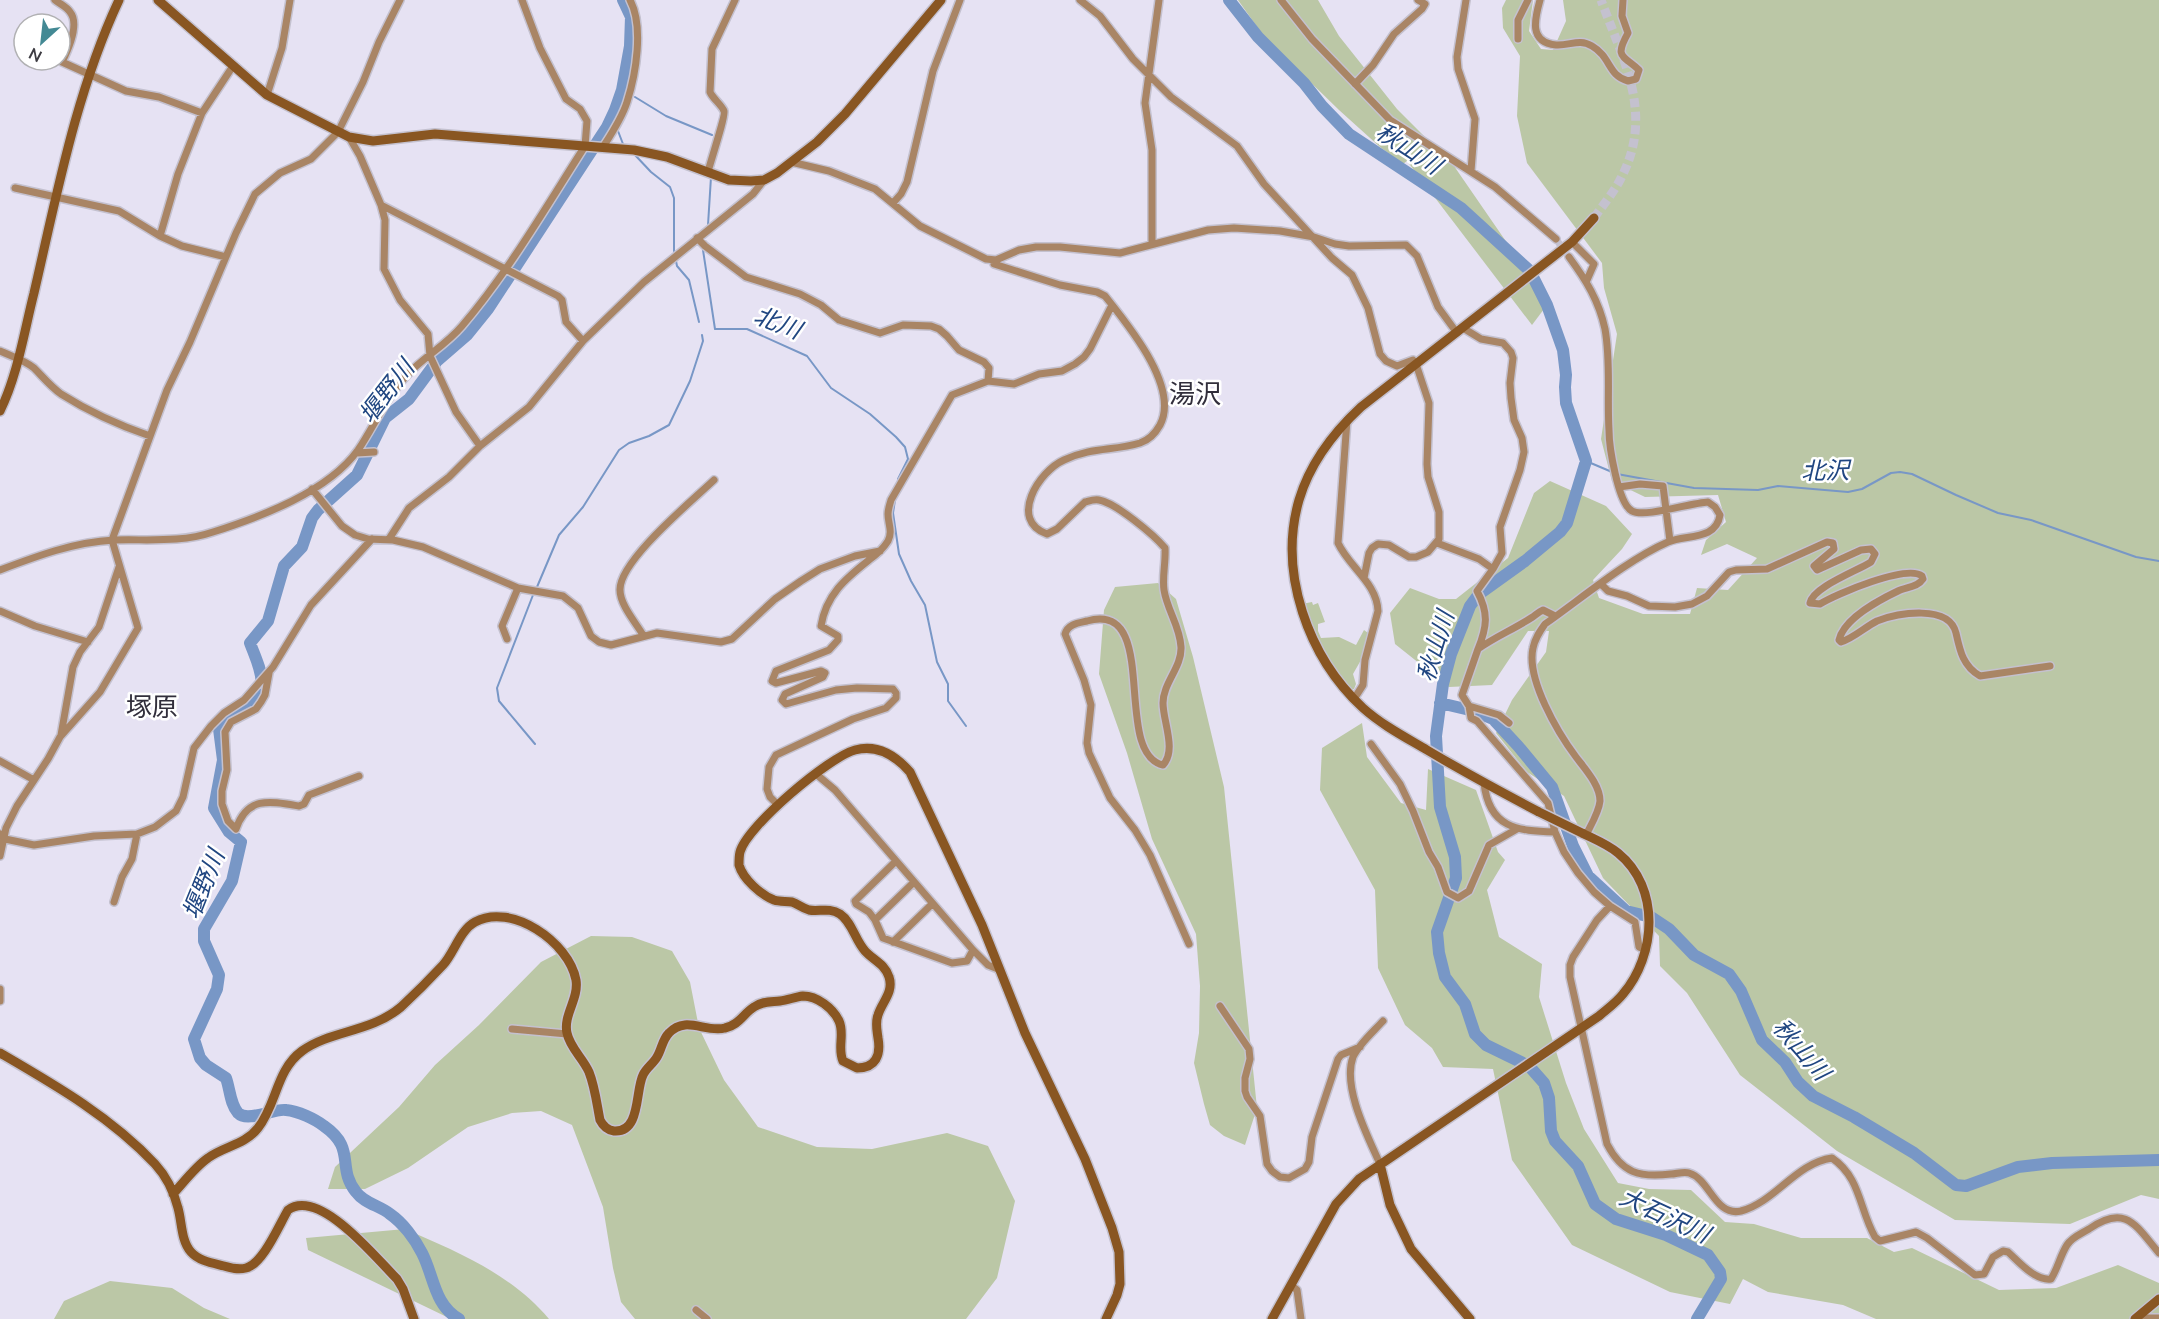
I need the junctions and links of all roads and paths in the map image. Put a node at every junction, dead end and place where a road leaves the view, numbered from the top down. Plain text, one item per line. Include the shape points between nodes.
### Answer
1 (55, 0) edge
2 (119, 0) edge
3 (158, 0) edge
4 (290, 0) edge
5 (400, 0) edge
6 (522, 0) edge
7 (630, 0) edge
8 (735, 0) edge
9 (941, 0) edge
10 (960, 0) edge
11 (1080, 0) edge
12 (1160, 0) edge
13 (1281, 0) edge
14 (1418, 0) edge
15 (1466, 0) edge
16 (1528, 0) edge
17 (1540, 0) edge
18 (1623, 0) edge
19 (1518, 39) dead end
20 (233, 66) junction
21 (89, 73) junction
22 (1149, 74) junction
23 (1355, 84) junction
24 (267, 95) junction
25 (202, 113) junction
26 (338, 132) junction
27 (349, 137) junction
28 (587, 146) junction
29 (602, 147) junction
30 (791, 162) junction
31 (1471, 171) junction
32 (708, 172) junction
33 (764, 180) junction
34 (15, 188) dead end
35 (57, 197) junction
36 (893, 203) junction
37 (381, 205) junction
38 (1594, 218) tunnel mouth
39 (160, 236) junction
40 (1314, 237) junction
41 (697, 238) junction
42 (1556, 239) tunnel mouth
43 (1572, 242) junction
44 (1152, 244) junction
45 (226, 257) junction
46 (1569, 257) tunnel mouth
47 (994, 264) dead end
48 (505, 270) junction
49 (1587, 280) junction
50 (1112, 305) junction
51 (1460, 330) junction
52 (583, 341) junction
53 (0, 351) edge
54 (430, 356) junction
55 (18, 358) junction
56 (1416, 364) junction
57 (988, 381) junction
58 (0, 411) edge
59 (1347, 420) junction
60 (150, 436) junction
61 (480, 446) junction
62 (374, 452) dead end
63 (356, 453) junction
64 (714, 480) dead end
65 (1619, 487) junction
66 (312, 489) junction
67 (1665, 509) junction
68 (372, 539) junction
69 (112, 540) junction
70 (389, 540) junction
71 (1670, 541) junction
72 (1437, 543) junction
73 (881, 551) junction
74 (119, 567) junction
75 (1493, 569) junction
76 (0, 570) edge
77 (1364, 578) junction
78 (1601, 584) junction
79 (518, 588) junction
80 (0, 611) edge
81 (1555, 616) junction
82 (643, 635) junction
83 (507, 639) dead end
84 (88, 642) junction
85 (1479, 649) junction
86 (2050, 666) dead end
87 (268, 672) junction
88 (1354, 699) junction
89 (238, 705) junction
90 (1469, 707) junction
91 (254, 709) junction
92 (1509, 723) dead end
93 (60, 737) junction
94 (1371, 744) dead end
95 (0, 761) edge
96 (816, 774) junction
97 (358, 776) dead end
98 (34, 780) junction
99 (1484, 783) junction
100 (778, 805) junction
101 (1517, 829) junction
102 (1555, 832) junction
103 (137, 834) junction
104 (1584, 834) junction
105 (3, 836) edge
106 (0, 856) edge
107 (896, 861) junction
108 (914, 882) junction
109 (114, 902) dead end
110 (932, 904) junction
111 (1610, 906) junction
112 (875, 920) junction
113 (893, 942) junction
114 (1189, 944) dead end
115 (973, 950) junction
116 (1646, 950) junction
117 (998, 969) junction
118 (0, 989) edge
119 (0, 1001) edge
120 (1220, 1006) dead end
121 (1383, 1022) dead end
122 (1582, 1028) junction
123 (512, 1029) dead end
124 (567, 1034) junction
125 (1360, 1047) junction
126 (0, 1053) edge
127 (1380, 1164) junction
128 (173, 1194) junction
129 (2159, 1253) edge
130 (1291, 1285) junction
131 (2159, 1299) edge
132 (696, 1310) dead end
133 (2159, 1318) edge
134 (414, 1319) edge
135 (707, 1319) edge
136 (1106, 1319) edge
137 (1272, 1319) edge
138 (1301, 1319) edge
139 (1470, 1319) edge
140 (2136, 1319) edge

1 - 21 street via 73,18 72,41 62,62
2 - 21 street
3 - 20 street
4 - 24 street via 282,48
5 - 26 street
6 - 28 street via 540,48 566,99 587,121
7 - 29 street via 639,35 628,101
8 - 32 street via 712,49 710,92 725,117
9 - 30 street via 831,129
10 - 36 street via 935,63 907,182
11 - 22 street via 1100,16
12 - 22 street
13 - 23 street
14 - 23 street via 1425,4 1422,9 1394,34
15 - 31 street via 1457,57 1475,119
16 - 19 street via 1518,20
17 - 18 street via 1534,22 1544,41 1555,45 1576,41 1590,44 1602,53 1615,75 1628,81 1636,79 1639,70 1621,54 1628,33 1622,16
20 - 24 street
20 - 25 street
21 - 25 street via 126,91 159,97
21 - 35 street
22 - 40 street via 1171,97 1237,146 1264,184
22 - 44 street via 1145,103 1152,150
23 - 31 street via 1390,120
24 - 26 street
25 - 39 street via 178,174
26 - 27 street
26 - 45 street via 311,159 280,173 255,194
27 - 28 street via 373,141 435,134
27 - 37 street
28 - 29 street
28 - 48 street
29 - 32 street via 667,157
30 - 33 street
30 - 36 street via 853,179
31 - 42 street
32 - 33 street via 729,180
33 - 41 street via 753,194
34 - 35 street
35 - 39 street via 119,211
35 - 55 street
36 - 44 street via 920,226 986,259 996,260 1036,247 1120,253
37 - 48 street
37 - 54 street via 385,220 384,269 400,300 428,334
38 - 43 street
39 - 45 street
40 - 44 street via 1225,229
40 - 51 street via 1349,246 1406,245 1417,256 1438,307
40 - 56 street via 1360,288 1380,354 1386,362 1397,366 1413,360
41 - 52 street
41 - 57 street via 746,277 800,294 839,320 880,333 903,325 939,329 959,350 984,362 989,368
43 - 49 street via 1594,264
43 - 51 street
45 - 60 street
46 - 49 street
47 - 50 street via 1097,292
48 - 52 street via 558,296 566,322
48 - 54 street via 460,329
49 - 65 street via 1605,330 1609,430
50 - 57 street via 1090,349 1075,364 1014,384
50 - 114 street via 1162,384 1163,419 1152,436 1141,443 1088,451 1061,461 1039,481 1029,500 1028,516 1038,531 1047,534 1085,502 1101,500 1156,537 1165,548 1164,588 1181,650 1164,691 1169,755 1163,765 1149,757 1138,729 1125,633 1116,624 1096,618 1074,624 1065,634 1091,705 1089,753 1110,798 1150,855
51 - 56 street
51 - 75 street via 1503,343 1513,358 1511,398 1524,452 1500,527 1502,553
52 - 61 street via 529,407
53 - 55 street
54 - 61 street via 456,412
54 - 63 street via 393,391
55 - 58 street
55 - 60 street via 61,393 112,423
56 - 59 street
56 - 72 street via 1429,403 1427,464 1439,513
57 - 73 street via 952,395 891,500 891,534
59 - 77 street via 1337,534 1341,550
59 - 88 street via 1316,461 1305,485 1296,514 1293,549 1294,579 1309,630 1334,674
60 - 69 street
61 - 70 street via 409,508
62 - 63 street
63 - 66 street
64 - 82 street via 649,542 627,569 620,591
65 - 67 street via 1626,507 1632,512
65 - 67 street via 1663,486
66 - 68 street via 342,526 355,535
66 - 69 street via 257,517 211,533 189,538
67 - 71 street
67 - 71 street via 1708,502 1720,515 1715,529 1706,534
68 - 70 street
68 - 87 street via 311,605
69 - 74 street
69 - 76 street via 38,555
70 - 79 street via 423,547
71 - 78 street
72 - 75 street via 1479,559
72 - 77 street via 1416,557 1378,544 1369,553
73 - 82 street via 855,556 810,575 775,599 732,639 721,642 657,633
73 - 100 street via 837,587 828,600 821,626 838,636 835,645 776,671 772,681 776,684 824,672 823,677 785,694 782,700 786,704 857,688 893,689 896,698 886,708 853,718 776,755 769,767 767,789
74 - 84 street via 99,627
74 - 93 street via 138,628 100,692
75 - 85 street via 1477,591 1484,602 1486,627
77 - 88 street via 1377,598 1378,611 1365,660 1363,685
78 - 81 street
78 - 86 street via 1608,591 1649,606 1675,608 1707,596 1728,572 1767,569 1827,542 1833,543 1834,549 1814,566 1817,570 1871,549 1875,554 1871,562 1826,586 1812,596 1810,603 1820,604 1838,593 1886,577 1919,573 1923,579 1863,611 1840,634 1841,642 1876,622 1924,613 1950,620 1962,658 1980,676
79 - 82 street via 563,596 578,608 591,636 599,642 623,644
79 - 83 street via 502,626
80 - 84 street
81 - 85 street via 1540,610
81 - 104 street via 1537,635 1532,662 1552,719 1597,786 1600,800
84 - 93 street via 73,666
85 - 90 street via 1462,695
87 - 89 street
87 - 91 street via 265,695
88 - 99 street via 1387,727
89 - 91 street
89 - 103 street via 224,713 194,748 176,811 155,827
90 - 92 street via 1493,713
90 - 102 street via 1471,718 1548,803
91 - 97 street via 231,722 225,732 227,770 222,804 228,821 236,829 243,812 252,806 265,802 299,806 309,795
93 - 98 street
94 - 101 street via 1400,784 1447,892 1454,896 1470,891 1489,845
95 - 98 street
96 - 100 street
96 - 107 street via 835,790
96 - 117 street via 855,750 886,751 900,760 920,792 982,925
98 - 105 street
99 - 101 street via 1491,808
99 - 104 street, bridge
100 - 124 street via 744,843 740,865 750,882 773,900 840,914 862,947 885,968 890,992 877,1021 880,1050 875,1062 856,1068 843,1061 839,1022 814,998 800,996 761,1003 725,1028 688,1024 674,1029 663,1039 657,1057 642,1076 632,1120 624,1129 614,1131 603,1126 588,1070
101 - 102 street
102 - 111 street via 1578,873
103 - 105 street via 34,845
103 - 109 street via 132,859
104 - 116 street via 1619,853 1633,868 1648,901
105 - 106 street
107 - 108 street
107 - 112 street via 855,901
108 - 110 street
108 - 112 street
110 - 113 street
110 - 115 street
111 - 116 street via 1635,921 1639,947
111 - 122 street via 1570,965
112 - 113 street via 880,935
113 - 115 street via 956,964 967,961
115 - 117 street
116 - 122 street via 1623,994
117 - 136 street via 1085,1159 1112,1228 1119,1252 1120,1284
118 - 119 street
120 - 125 street via 1249,1049 1245,1091 1260,1116 1267,1164 1280,1177 1289,1178 1305,1169 1338,1059
121 - 125 street
122 - 127 street
122 - 129 street via 1607,1144 1615,1159 1640,1175 1688,1172 1723,1208 1740,1211 1751,1207 1800,1172 1832,1158 1851,1175 1875,1237 1880,1241 1916,1232 1975,1275 1984,1274 1993,1257 2003,1251 2032,1273 2044,1280 2051,1279 2072,1238 2116,1216 2134,1224
123 - 124 street
124 - 128 street via 576,981 562,950 547,936 517,920 506,916 483,918 473,923 442,966 387,1017 312,1044 294,1058 257,1130 242,1143 207,1158
125 - 127 street via 1350,1068 1352,1086
126 - 128 street via 97,1113 147,1156
127 - 130 street via 1336,1203
127 - 139 street via 1390,1205 1411,1250
128 - 134 street via 189,1250 206,1262 236,1269 247,1268 261,1257 288,1210 295,1205 326,1213 397,1279
130 - 137 street
130 - 138 street via 1297,1290
131 - 140 street
132 - 135 street
133 - 140 street

